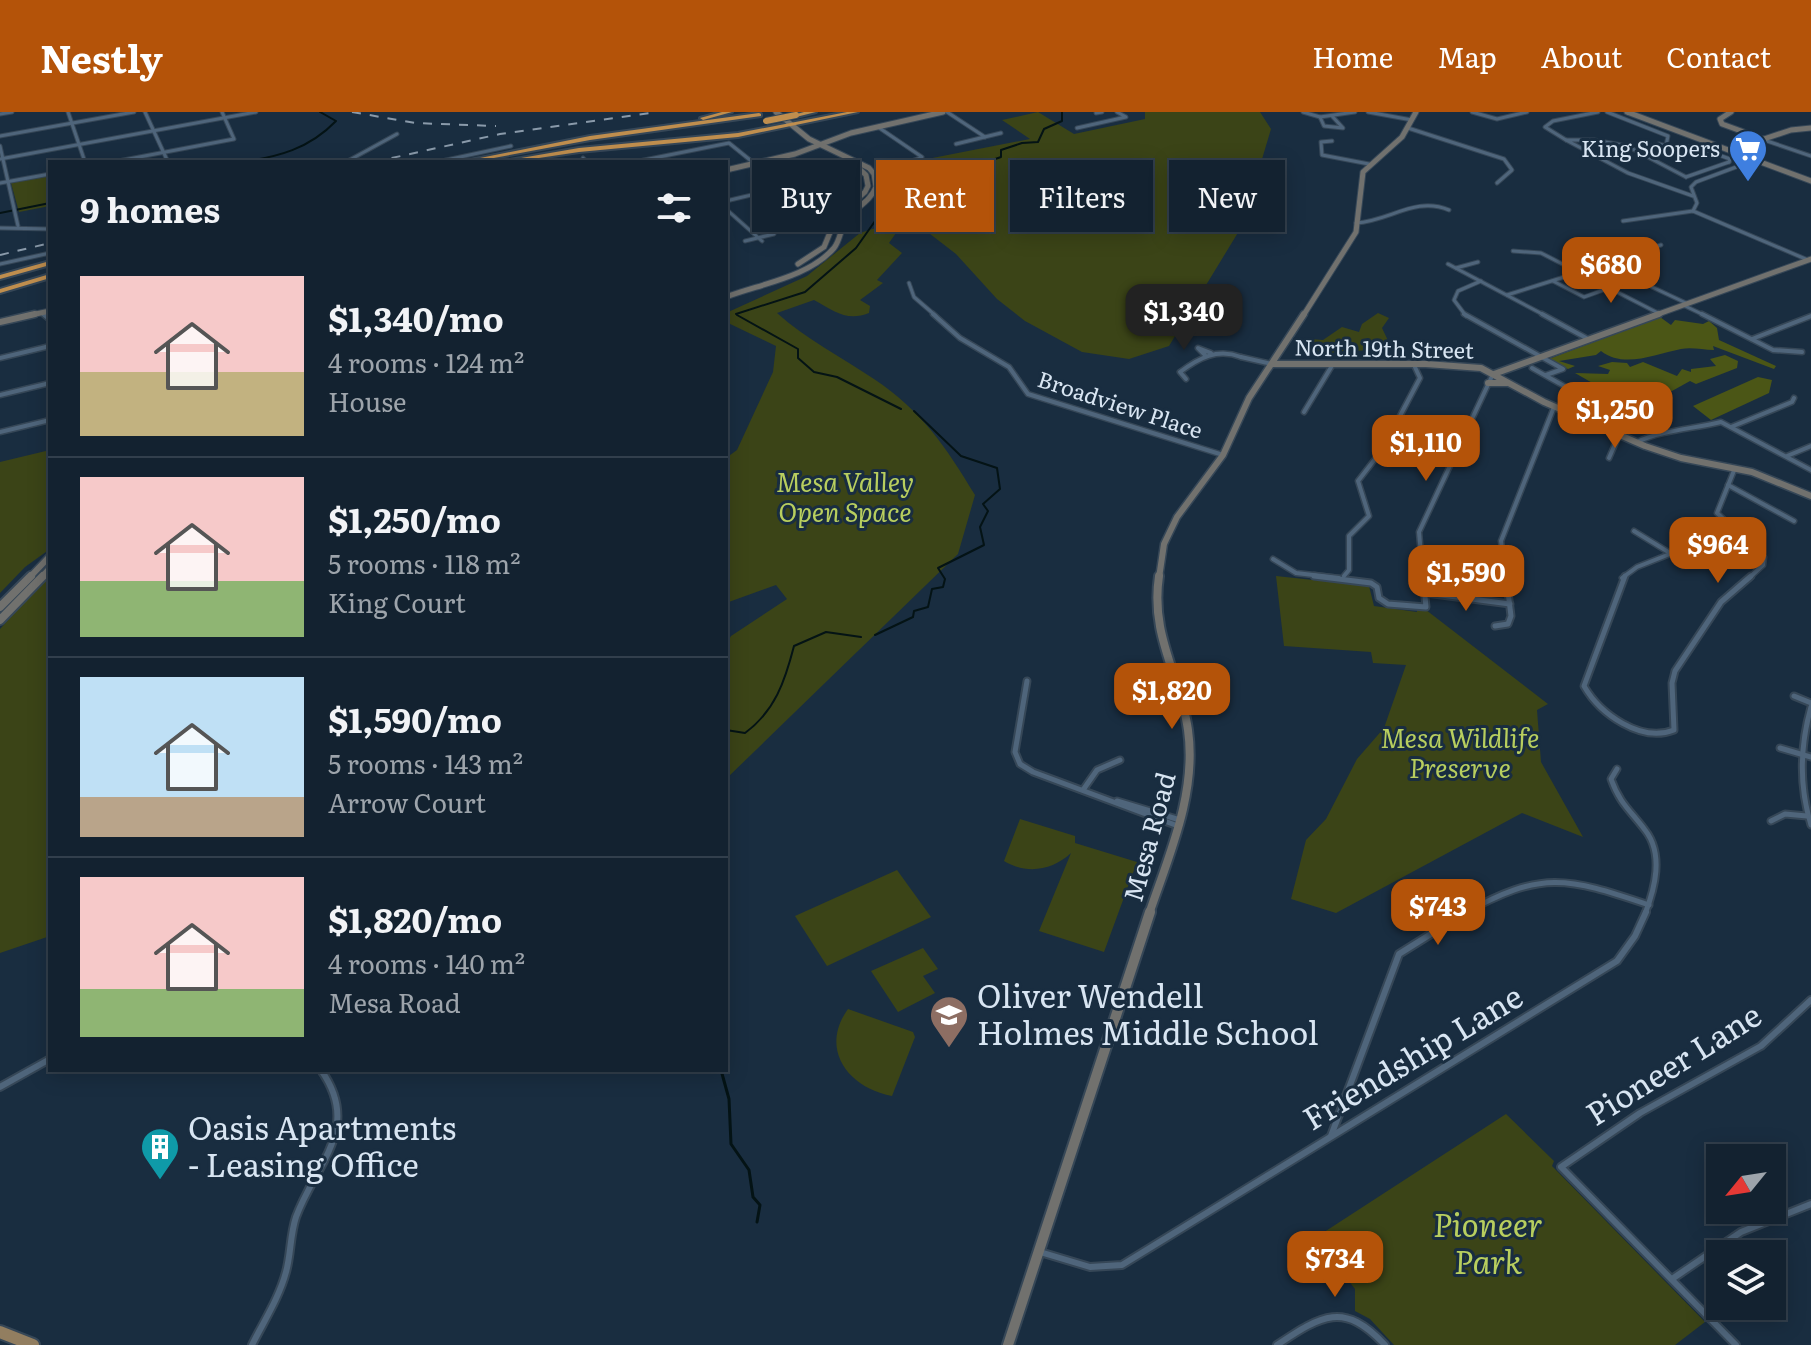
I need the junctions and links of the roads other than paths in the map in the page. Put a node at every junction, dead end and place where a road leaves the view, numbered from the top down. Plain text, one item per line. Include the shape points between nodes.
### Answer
1 (12, 112) edge
2 (68, 112) edge
3 (134, 112) edge
4 (145, 112) edge
5 (222, 112) edge
6 (256, 112) edge
7 (729, 112) edge
8 (774, 112) edge
9 (813, 112) edge
10 (855, 112) edge
11 (945, 112) edge
12 (1102, 112) edge
13 (1117, 112) edge
14 (1303, 112) edge
15 (1355, 112) edge
16 (1368, 112) edge
17 (1416, 112) edge
18 (1472, 112) edge
19 (1527, 112) edge
20 (1598, 112) edge
21 (1607, 112) edge
22 (1627, 112) edge
23 (1731, 112) edge
24 (1096, 113) edge
25 (0, 114) edge
26 (1332, 115) junction
27 (1320, 117) junction
28 (225, 118) junction
29 (1412, 120) junction
30 (813, 122) junction
31 (72, 123) junction
32 (792, 126) junction
33 (878, 127) junction
34 (1077, 128) dead end
35 (1408, 128) junction
36 (1811, 128) edge
37 (153, 131) junction
38 (764, 131) junction
39 (801, 133) junction
40 (1001, 133) dead end
41 (397, 134) dead end
42 (0, 136) edge
43 (985, 137) junction
44 (1763, 139) junction
45 (1566, 140) junction
46 (1332, 141) dead end
47 (79, 144) junction
48 (956, 144) dead end
49 (821, 145) junction
50 (1714, 145) junction
51 (0, 146) edge
52 (1666, 146) junction
53 (514, 148) junction
54 (1737, 148) junction
55 (1639, 150) junction
56 (1730, 151) junction
57 (163, 153) junction
58 (665, 155) junction
59 (842, 156) junction
60 (1811, 156) edge
61 (1, 158) edge
62 (84, 160) edge
63 (124, 160) edge
64 (167, 160) edge
65 (350, 160) edge
66 (448, 160) edge
67 (470, 160) edge
68 (511, 160) edge
69 (513, 160) edge
70 (643, 160) edge
71 (670, 160) edge
72 (770, 160) edge
73 (913, 160) edge
74 (1755, 160) junction
75 (752, 161) edge
76 (1369, 164) junction
77 (752, 165) edge
78 (728, 170) edge
79 (48, 174) edge
80 (1686, 177) junction
81 (1811, 181) edge
82 (7, 182) junction
83 (1696, 182) junction
84 (0, 183) edge
85 (1497, 183) dead end
86 (752, 195) edge
87 (1693, 196) junction
88 (728, 201) edge
89 (1449, 210) dead end
90 (728, 211) edge
91 (1693, 211) junction
92 (1623, 221) dead end
93 (17, 223) junction
94 (1356, 223) junction
95 (0, 228) edge
96 (48, 229) edge
97 (774, 234) dead end
98 (760, 239) junction
99 (745, 241) dead end
100 (1661, 245) dead end
101 (1513, 251) dead end
102 (48, 253) edge
103 (1810, 259) edge
104 (1478, 262) dead end
105 (48, 263) edge
106 (0, 264) edge
107 (1448, 264) dead end
108 (1456, 268) junction
109 (1578, 272) junction
110 (0, 275) edge
111 (48, 275) edge
112 (1481, 281) junction
113 (1553, 281) junction
114 (909, 283) dead end
115 (1652, 287) dead end
116 (0, 288) edge
117 (1609, 288) junction
118 (728, 293) edge
119 (728, 293) edge
120 (1507, 295) junction
121 (1684, 304) junction
122 (48, 312) edge
123 (42, 313) junction
124 (1658, 313) junction
125 (1811, 316) edge
126 (48, 318) edge
127 (0, 322) edge
128 (1588, 339) junction
129 (1751, 339) junction
130 (48, 346) edge
131 (1802, 352) dead end
132 (1211, 353) junction
133 (1205, 355) junction
134 (1539, 357) junction
135 (0, 358) edge
136 (1272, 364) junction
137 (1333, 364) junction
138 (1414, 364) junction
139 (1532, 368) dead end
140 (1494, 374) junction
141 (1546, 375) junction
142 (1186, 379) dead end
143 (48, 383) edge
144 (1488, 383) junction
145 (1512, 384) junction
146 (0, 395) edge
147 (1580, 395) dead end
148 (1794, 398) dead end
149 (1554, 407) junction
150 (1304, 412) dead end
151 (48, 420) edge
152 (1731, 427) junction
153 (0, 432) edge
154 (1619, 435) junction
155 (1636, 442) junction
156 (1811, 446) edge
157 (1223, 455) junction
158 (1786, 457) junction
159 (1609, 458) dead end
160 (1735, 468) junction
161 (1811, 470) edge
162 (1728, 485) junction
163 (1811, 496) edge
164 (1794, 521) dead end
165 (1725, 522) junction
166 (1634, 531) dead end
167 (1671, 554) junction
168 (48, 558) edge
169 (1273, 559) dead end
170 (48, 570) edge
171 (1344, 576) junction
172 (1426, 593) junction
173 (11, 596) junction
174 (22, 596) junction
175 (1510, 604) junction
176 (0, 607) edge
177 (0, 620) edge
178 (1700, 620) dead end
179 (1707, 622) junction
180 (1495, 626) dead end
181 (1027, 681) dead end
182 (1794, 696) dead end
183 (1811, 705) edge
184 (1780, 748) dead end
185 (1807, 756) edge
186 (1120, 760) dead end
187 (1617, 769) dead end
188 (1083, 790) junction
189 (1807, 816) junction
190 (1771, 821) dead end
191 (1180, 823) junction
192 (1811, 825) edge
193 (1649, 905) junction
194 (1811, 1000) edge
195 (48, 1060) edge
196 (322, 1072) edge
197 (0, 1087) edge
198 (1330, 1137) junction
199 (1811, 1204) edge
200 (1040, 1252) junction
201 (1672, 1279) junction
202 (0, 1332) edge
203 (33, 1345) edge
204 (252, 1345) edge
205 (1008, 1345) edge
206 (1277, 1345) edge
207 (1385, 1345) edge
208 (1736, 1345) edge

1 - 25 street
2 - 31 street
3 - 31 street
4 - 37 street
5 - 28 street
6 - 28 street
7 - 53 highway
8 - 32 main road
8 - 53 highway
9 - 68 highway, bridge
10 - 30 highway
11 - 33 main road
11 - 43 street
12 - 24 street
13 - 34 street via 1126,117
14 - 27 street
15 - 26 street
16 - 29 street
17 - 29 main road
18 - 19 street via 1497,119
20 - 45 street via 1545,127
21 - 52 street via 1668,136
22 - 50 main road
23 - 44 main road via 1720,122
26 - 27 street
26 - 27 street via 1343,128 1324,126
28 - 37 street
28 - 57 street via 234,139
29 - 35 main road
30 - 32 highway
30 - 39 highway
31 - 42 street
31 - 47 street
32 - 38 highway
32 - 39 main road
33 - 49 main road
33 - 73 street via 922,157
35 - 76 main road
35 - 85 street via 1504,159 1512,170
36 - 44 main road
37 - 47 street
37 - 57 street
38 - 39 highway
38 - 69 highway
39 - 49 main road
40 - 43 street
41 - 65 street
43 - 48 street
44 - 54 main road
44 - 60 street
45 - 55 street
45 - 87 street via 1583,153
46 - 76 street via 1321,143 1323,156
47 - 61 street
47 - 62 street
49 - 59 main road
49 - 72 main road
50 - 54 main road
50 - 56 main road
51 - 61 street
52 - 55 street
52 - 80 street via 1693,147 1730,159
53 - 66 street
53 - 67 highway
54 - 56 main road
55 - 80 street
56 - 74 main road
57 - 63 street
57 - 64 street
58 - 70 street
58 - 71 street
58 - 75 street via 727,142
59 - 118 main road via 867,166 877,183 871,197 845,220 831,252 810,265
59 - 119 main road via 866,175 868,186 836,218 824,247 800,263
61 - 82 street
74 - 81 main road
74 - 83 street
76 - 94 main road, Mesa Road via 1360,180
77 - 78 main road
79 - 82 street
80 - 83 street
82 - 84 street
82 - 93 street
83 - 87 street
86 - 88 street
87 - 91 street
89 - 94 street via 1422,202 1380,221
90 - 98 street
91 - 92 street
91 - 103 street
93 - 95 street
93 - 96 street
94 - 136 main road, Mesa Road via 1351,244
97 - 98 street
98 - 99 street
100 - 109 street
101 - 109 street via 1538,252
102 - 106 street
103 - 121 main road, North 19th Street
104 - 108 street
105 - 110 highway
107 - 108 street
108 - 112 street
109 - 113 street
109 - 117 street
111 - 116 highway
112 - 120 street
112 - 134 street via 1458,291 1458,309
113 - 117 street via 1584,297
113 - 120 street
114 - 157 street, Broadview Place via 914,297 960,338 1009,367 1028,394
115 - 121 street
117 - 124 street
120 - 128 street
121 - 124 main road, North 19th Street
121 - 129 street
122 - 123 main road
123 - 126 street
123 - 127 main road
124 - 128 main road, North 19th Street
125 - 129 street
128 - 134 main road, North 19th Street
129 - 131 street via 1779,352
130 - 135 street
132 - 133 street
132 - 133 street via 1197,349
132 - 136 street
133 - 142 street via 1180,372
134 - 140 main road, North 19th Street
134 - 141 street via 1563,369
136 - 137 main road, North 19th Street
136 - 157 main road, Mesa Road via 1249,398
137 - 138 main road, North 19th Street
137 - 150 street
138 - 140 main road, North 19th Street via 1468,366
138 - 171 street via 1420,378 1358,481 1369,512 1349,536 1349,570
139 - 141 street
140 - 144 street
140 - 145 main road
141 - 147 street
143 - 146 street
144 - 145 main road
144 - 172 street via 1419,532
145 - 149 main road
148 - 152 street
149 - 154 main road
149 - 175 street via 1501,541
151 - 153 street
152 - 155 street via 1721,422
152 - 158 street
154 - 155 main road
154 - 159 street
155 - 160 main road via 1681,458
156 - 158 street
157 - 191 main road, Mesa Road via 1174,522 1156,582 1158,628 1190,746
158 - 161 street
160 - 162 street
160 - 163 main road
162 - 164 street
162 - 165 street via 1717,511
165 - 167 street via 1701,531
165 - 179 street via 1755,545 1764,561
166 - 167 street
167 - 179 street via 1622,578 1585,690 1634,729 1653,739 1666,735 1674,730 1673,677
168 - 173 main road
169 - 171 street via 1296,574
170 - 174 main road
171 - 172 street via 1373,584 1388,604 1425,607
172 - 175 street
173 - 174 main road
173 - 176 main road
174 - 177 main road
175 - 180 street via 1508,624
178 - 179 street
181 - 188 street via 1018,760 1028,770
182 - 183 street
183 - 185 street
184 - 185 street
185 - 189 street
186 - 188 street via 1097,770
187 - 193 street, Friendship Lane via 1611,779 1620,802 1654,847
188 - 191 street
189 - 190 street via 1785,814
189 - 192 street
191 - 200 main road, Mesa Road
193 - 198 street, Friendship Lane via 1617,961
193 - 198 street via 1580,883 1526,884 1404,949
194 - 201 street, Pioneer Lane via 1761,1046 1640,1113 1561,1167
195 - 197 street
196 - 204 street via 337,1101 332,1149 297,1214 282,1285
198 - 200 street, Friendship Lane via 1122,1265 1097,1270
199 - 201 street via 1741,1232
200 - 205 main road, Mesa Road
201 - 208 street
202 - 203 main road
206 - 207 street via 1320,1317 1339,1314 1360,1321

